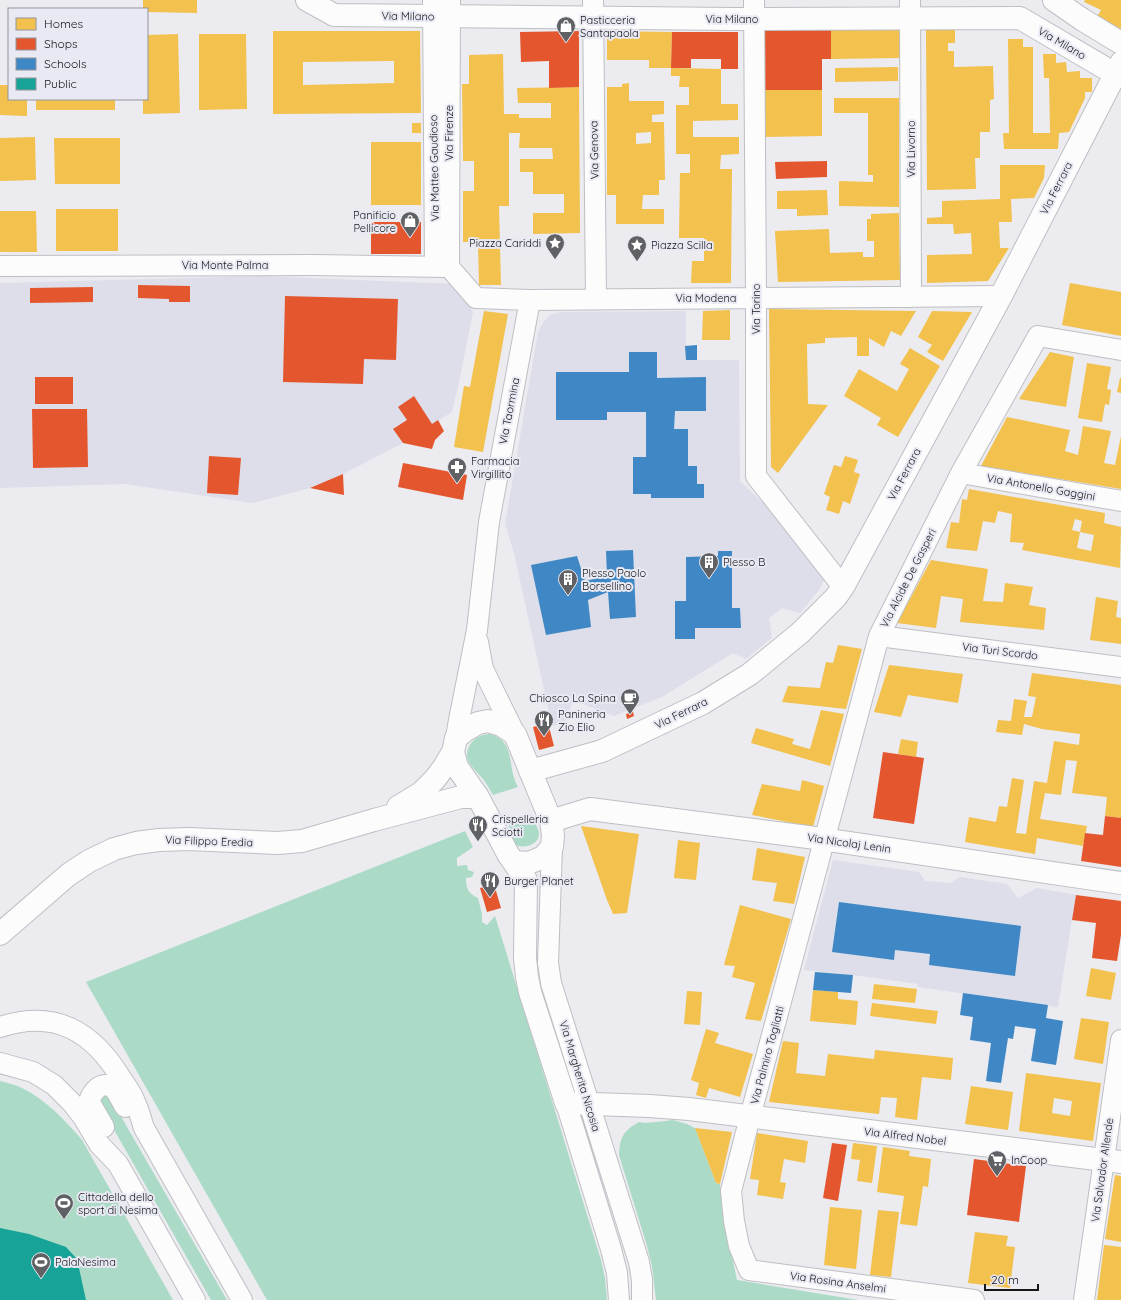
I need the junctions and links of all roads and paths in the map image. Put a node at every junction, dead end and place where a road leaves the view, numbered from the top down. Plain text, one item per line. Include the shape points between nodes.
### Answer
1 (307, 0) edge
2 (1054, 0) edge
3 (441, 8) edge
4 (593, 9) edge
5 (910, 9) edge
6 (754, 10) edge
7 (1121, 43) edge
8 (1118, 69) edge
9 (442, 125) junction
10 (0, 266) edge
11 (442, 266) junction
12 (1001, 296) junction
13 (911, 297) junction
14 (756, 298) junction
15 (596, 299) junction
16 (530, 300) junction
17 (1121, 350) edge
18 (962, 473) junction
19 (1121, 501) edge
20 (843, 587) junction
21 (477, 630) junction
22 (879, 636) junction
23 (1121, 667) edge
24 (515, 734) junction
25 (455, 745) junction
26 (530, 771) junction
27 (478, 798) junction
28 (374, 820) junction
29 (551, 821) junction
30 (825, 840) junction
31 (552, 847) junction
32 (515, 862) junction
33 (1121, 883) edge
34 (0, 934) edge
35 (0, 1027) edge
36 (1121, 1040) edge
37 (0, 1063) edge
38 (566, 1103) junction
39 (589, 1104) junction
40 (750, 1117) junction
41 (144, 1128) junction
42 (1112, 1161) edge
43 (118, 1164) junction
44 (749, 1270) joint
45 (195, 1300) edge
46 (242, 1300) edge
47 (619, 1300) edge
48 (642, 1300) edge
49 (974, 1300) edge
50 (1084, 1300) edge

1 - 3 main road, Via Milano via 334,14
2 - 7 main road
3 - 4 main road, Via Milano
3 - 9 street, Via Firenze
3 - 9 street, Via Matteo Gaudioso via 434,70
4 - 6 main road, Via Milano
4 - 15 street, Via Genova
5 - 6 main road, Via Milano
5 - 8 main road, Via Milano via 1020,18
5 - 13 street, Via Livorno
6 - 14 street, Via Torino
8 - 12 main road, Via Ferrara
9 - 11 street, Via Matteo Gaudioso
10 - 11 street, Via Monte Palma
11 - 16 street, Via Modena via 476,298
12 - 13 street, Via Modena
12 - 20 main road, Via Ferrara
13 - 14 street, Via Modena
14 - 15 street, Via Modena
14 - 20 street, Via Torino via 756,476
15 - 16 street, Via Modena
16 - 21 street, Via Taormina via 489,522
17 - 18 street, Via Alcide De Gasperi via 1038,336
18 - 19 street, Via Antonello Gaggini
18 - 22 street, Via Alcide De Gasperi
20 - 26 main road, Via Ferrara via 800,633 750,674 703,703 602,750
21 - 24 street via 483,669
21 - 25 street
22 - 23 street, Via Turi Scordo
22 - 30 street, Via Alcide De Gasperi
24 - 25 main road via 501,725 488,721 466,730
24 - 26 main road
25 - 27 main road, Via Margherita Nicosia via 457,767
25 - 28 main road via 444,767 421,793
26 - 29 main road
27 - 28 main road via 461,797
27 - 32 main road, Via Margherita Nicosia via 508,854
28 - 34 main road, Via Filippo Eredia via 302,841 278,843 189,839 136,842 89,861 68,875
29 - 30 main road, Via Nicolaj Lenin via 590,809
29 - 31 main road
30 - 33 main road, Via Nicolaj Lenin
30 - 40 street, Via Palmiro Togliatti
31 - 32 main road via 543,857 529,863
31 - 39 street, Via Margherita Nicosia via 548,963 551,984
32 - 38 main road, Via Margherita Nicosia via 526,880 525,958 530,992
35 - 41 street via 23,1022 55,1022 84,1035 112,1063 135,1100
36 - 42 street, Via Salvador Allende
37 - 43 street via 33,1072 54,1085 76,1107 100,1144
38 - 39 main road, Via Alfred Nobel
38 - 47 street, Via Margherita Nicosia via 617,1273
39 - 40 main road, Via Alfred Nobel via 689,1109
39 - 48 street, Via Margherita Nicosia via 639,1262
40 - 42 main road, Via Alfred Nobel
40 - 44 street, Via Palmiro Togliatti via 731,1191 739,1246
41 - 43 street via 125,1107 114,1089 108,1085 95,1089 91,1094 89,1101 110,1138
41 - 46 street
42 - 50 street, Via Salvador Allende
43 - 45 street
44 - 49 street, Via Rosina Anselmi

